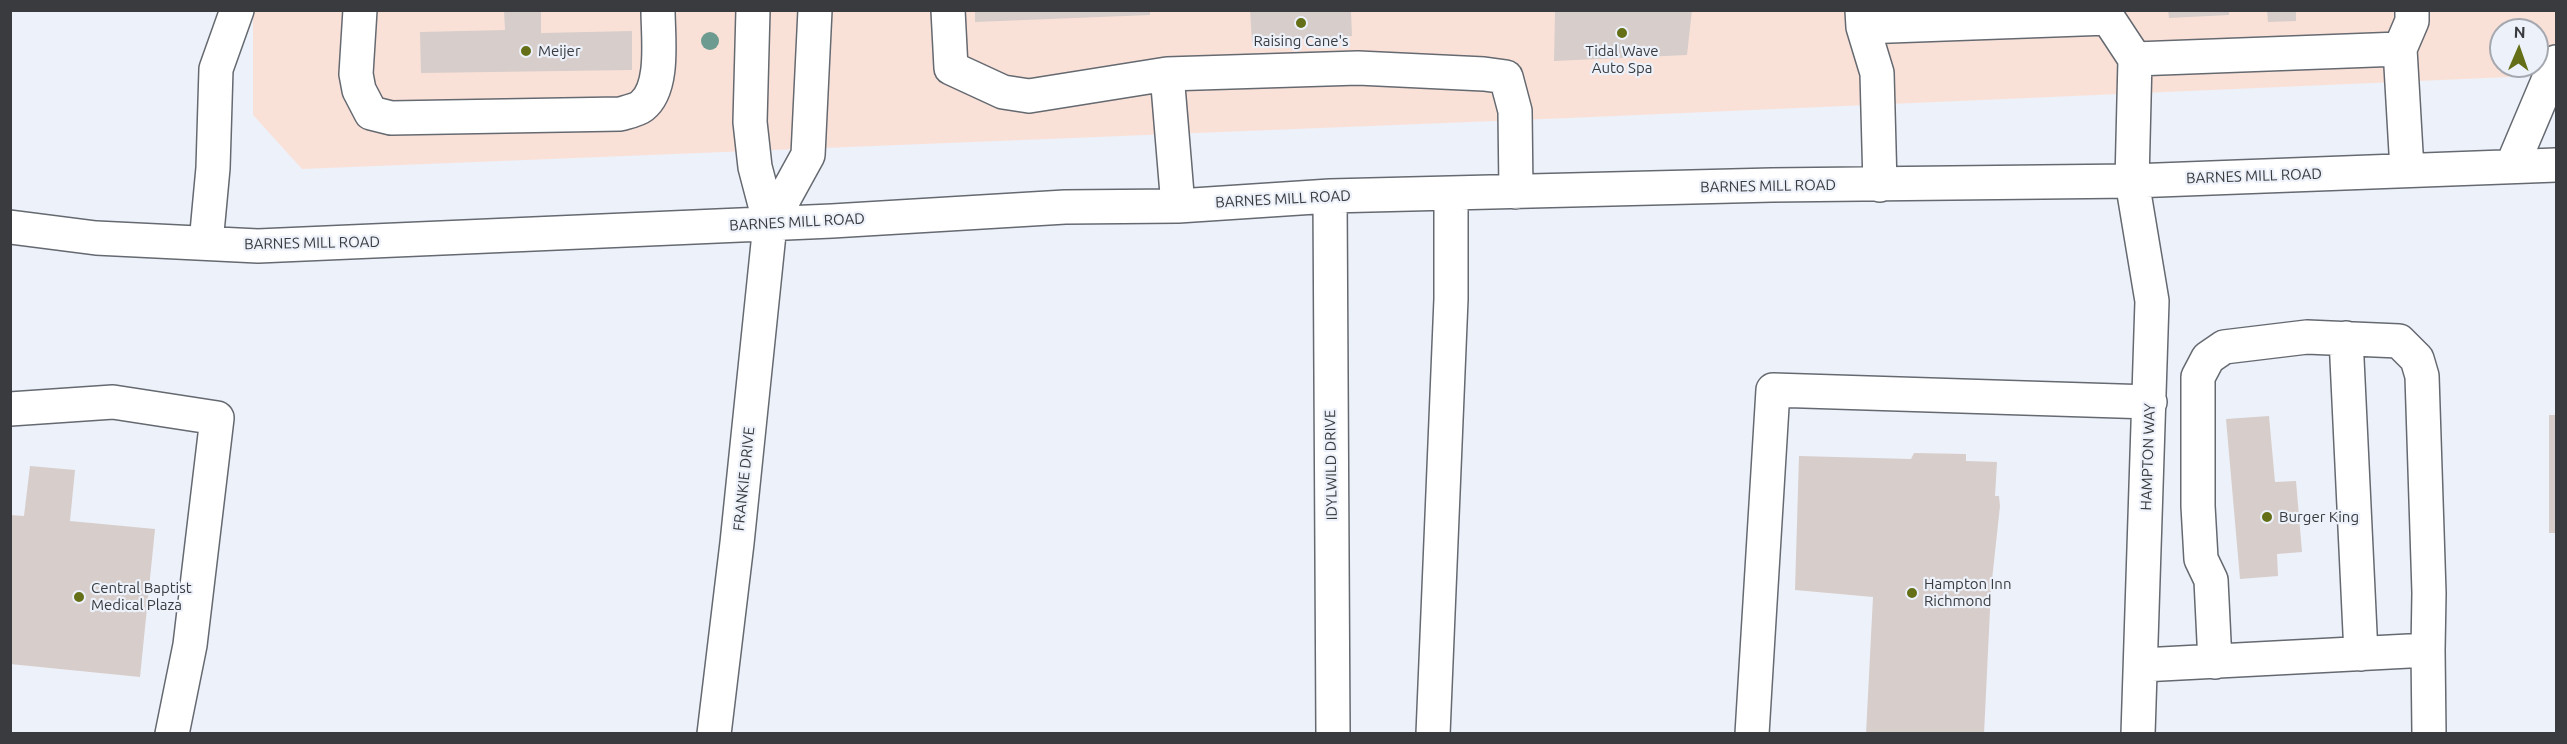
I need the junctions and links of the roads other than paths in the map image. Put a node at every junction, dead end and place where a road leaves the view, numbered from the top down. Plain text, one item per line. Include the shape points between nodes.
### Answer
1 (237, 10) edge
2 (360, 10) edge
3 (658, 10) edge
4 (753, 10) edge
5 (815, 10) edge
6 (948, 10) edge
7 (2412, 10) edge
8 (1863, 19) edge
9 (2400, 49) junction
10 (2135, 59) junction
11 (2556, 62) edge
12 (1167, 74) junction
13 (2556, 165) edge
14 (2512, 166) junction
15 (2408, 170) junction
16 (2132, 181) junction
17 (1880, 185) junction
18 (1516, 192) junction
19 (1451, 193) junction
20 (1330, 196) junction
21 (1178, 206) junction
22 (770, 224) junction
23 (10, 227) edge
24 (206, 243) junction
25 (2346, 338) junction
26 (2150, 402) junction
27 (10, 409) edge
28 (2428, 650) junction
29 (2361, 654) junction
30 (2215, 662) junction
31 (2142, 665) junction
32 (172, 734) edge
33 (714, 734) edge
34 (1333, 734) edge
35 (1433, 734) edge
36 (1752, 734) edge
37 (2138, 734) edge
38 (2429, 734) edge

1 - 24 street via 216,69
2 - 3 street via 356,74 359,90 371,112 391,118 620,114 642,107 658,80
4 - 22 street via 750,122 755,167
5 - 22 street via 808,155
6 - 12 street via 951,68 1003,92 1029,96
7 - 9 street via 2412,21
8 - 10 street via 2108,18
8 - 17 street via 1877,74
9 - 10 street
9 - 15 street
10 - 16 street, HAMPTON WAY
11 - 14 street
12 - 18 street via 1358,68 1506,77 1515,111
12 - 21 street
13 - 14 street, BARNES MILL ROAD
14 - 15 street, BARNES MILL ROAD
15 - 16 street, BARNES MILL ROAD
16 - 17 street, BARNES MILL ROAD
16 - 26 street, HAMPTON WAY via 2152,301
17 - 18 street, BARNES MILL ROAD
18 - 19 street, BARNES MILL ROAD
19 - 20 street, BARNES MILL ROAD
19 - 35 street
20 - 21 street, BARNES MILL ROAD
20 - 34 street, IDYLWILD DRIVE
21 - 22 street, BARNES MILL ROAD via 1065,207
22 - 24 street, BARNES MILL ROAD via 258,246
22 - 33 street, FRANKIE DRIVE
23 - 24 street, BARNES MILL ROAD via 96,238
25 - 28 street via 2399,341 2417,359 2422,376
25 - 29 street
25 - 30 street via 2307,337 2224,347 2208,358 2198,377 2201,559 2211,580
26 - 31 street, HAMPTON WAY
26 - 36 street via 1773,390
27 - 32 street via 113,402 217,418 190,645
28 - 29 street
28 - 38 street
29 - 30 street
30 - 31 street
31 - 37 street, HAMPTON WAY

